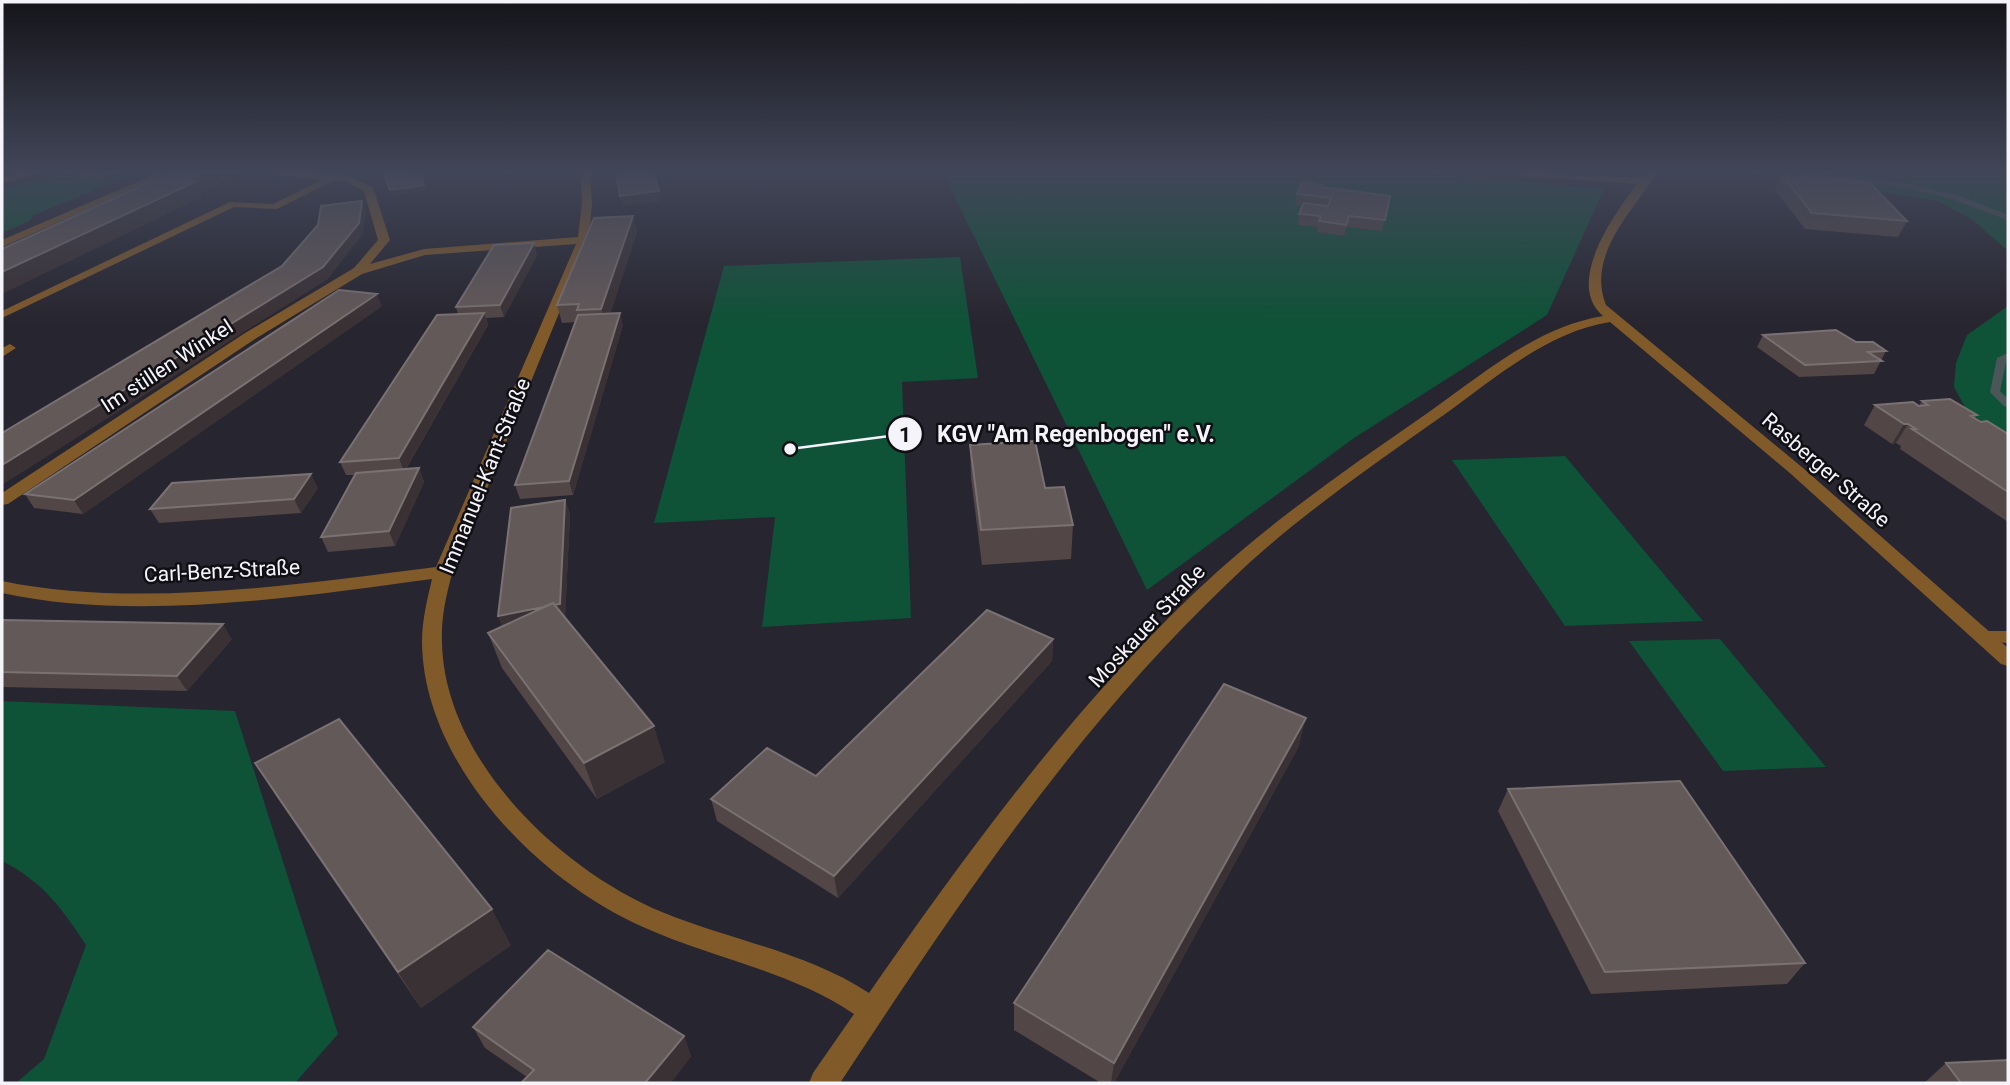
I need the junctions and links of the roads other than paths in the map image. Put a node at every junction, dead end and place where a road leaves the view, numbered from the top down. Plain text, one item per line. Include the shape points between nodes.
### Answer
1 (49, 224) edge
2 (192, 224) edge
3 (379, 224) edge
4 (585, 224) edge
5 (1616, 224) edge
6 (384, 240) junction
7 (583, 240) junction
8 (2, 244) edge
9 (424, 252) junction
10 (358, 271) junction
11 (2, 315) edge
12 (1612, 318) junction
13 (2, 500) edge
14 (444, 572) junction
15 (2, 587) edge
16 (2008, 636) edge
17 (1985, 637) junction
18 (2008, 659) edge
19 (872, 1010) junction
20 (823, 1083) edge

1 - 8 street
2 - 11 lane
3 - 6 street
4 - 7 street, Immanuel-Kant-Straße
5 - 12 street, Rasberger Straße via 1593,280 1594,298
6 - 9 street, Im stillen Winkel
6 - 10 street, Im stillen Winkel
7 - 9 street, Im stillen Winkel
7 - 14 street, Immanuel-Kant-Straße
9 - 10 street, Im stillen Winkel
10 - 13 street, Im stillen Winkel via 250,336
12 - 17 street, Rasberger Straße via 1797,471
12 - 19 street, Moskauer Straße via 1553,336 1508,364 1334,485 1200,599 1129,672 1071,744 978,862
14 - 15 street, Carl-Benz-Straße via 277,593 192,598 49,595
14 - 19 street, Immanuel-Kant-Straße via 432,643 436,681 448,721 471,762 510,814 577,877 626,906 690,935 804,974
16 - 17 lane
17 - 18 street, Rasberger Straße
19 - 20 street, Moskauer Straße

